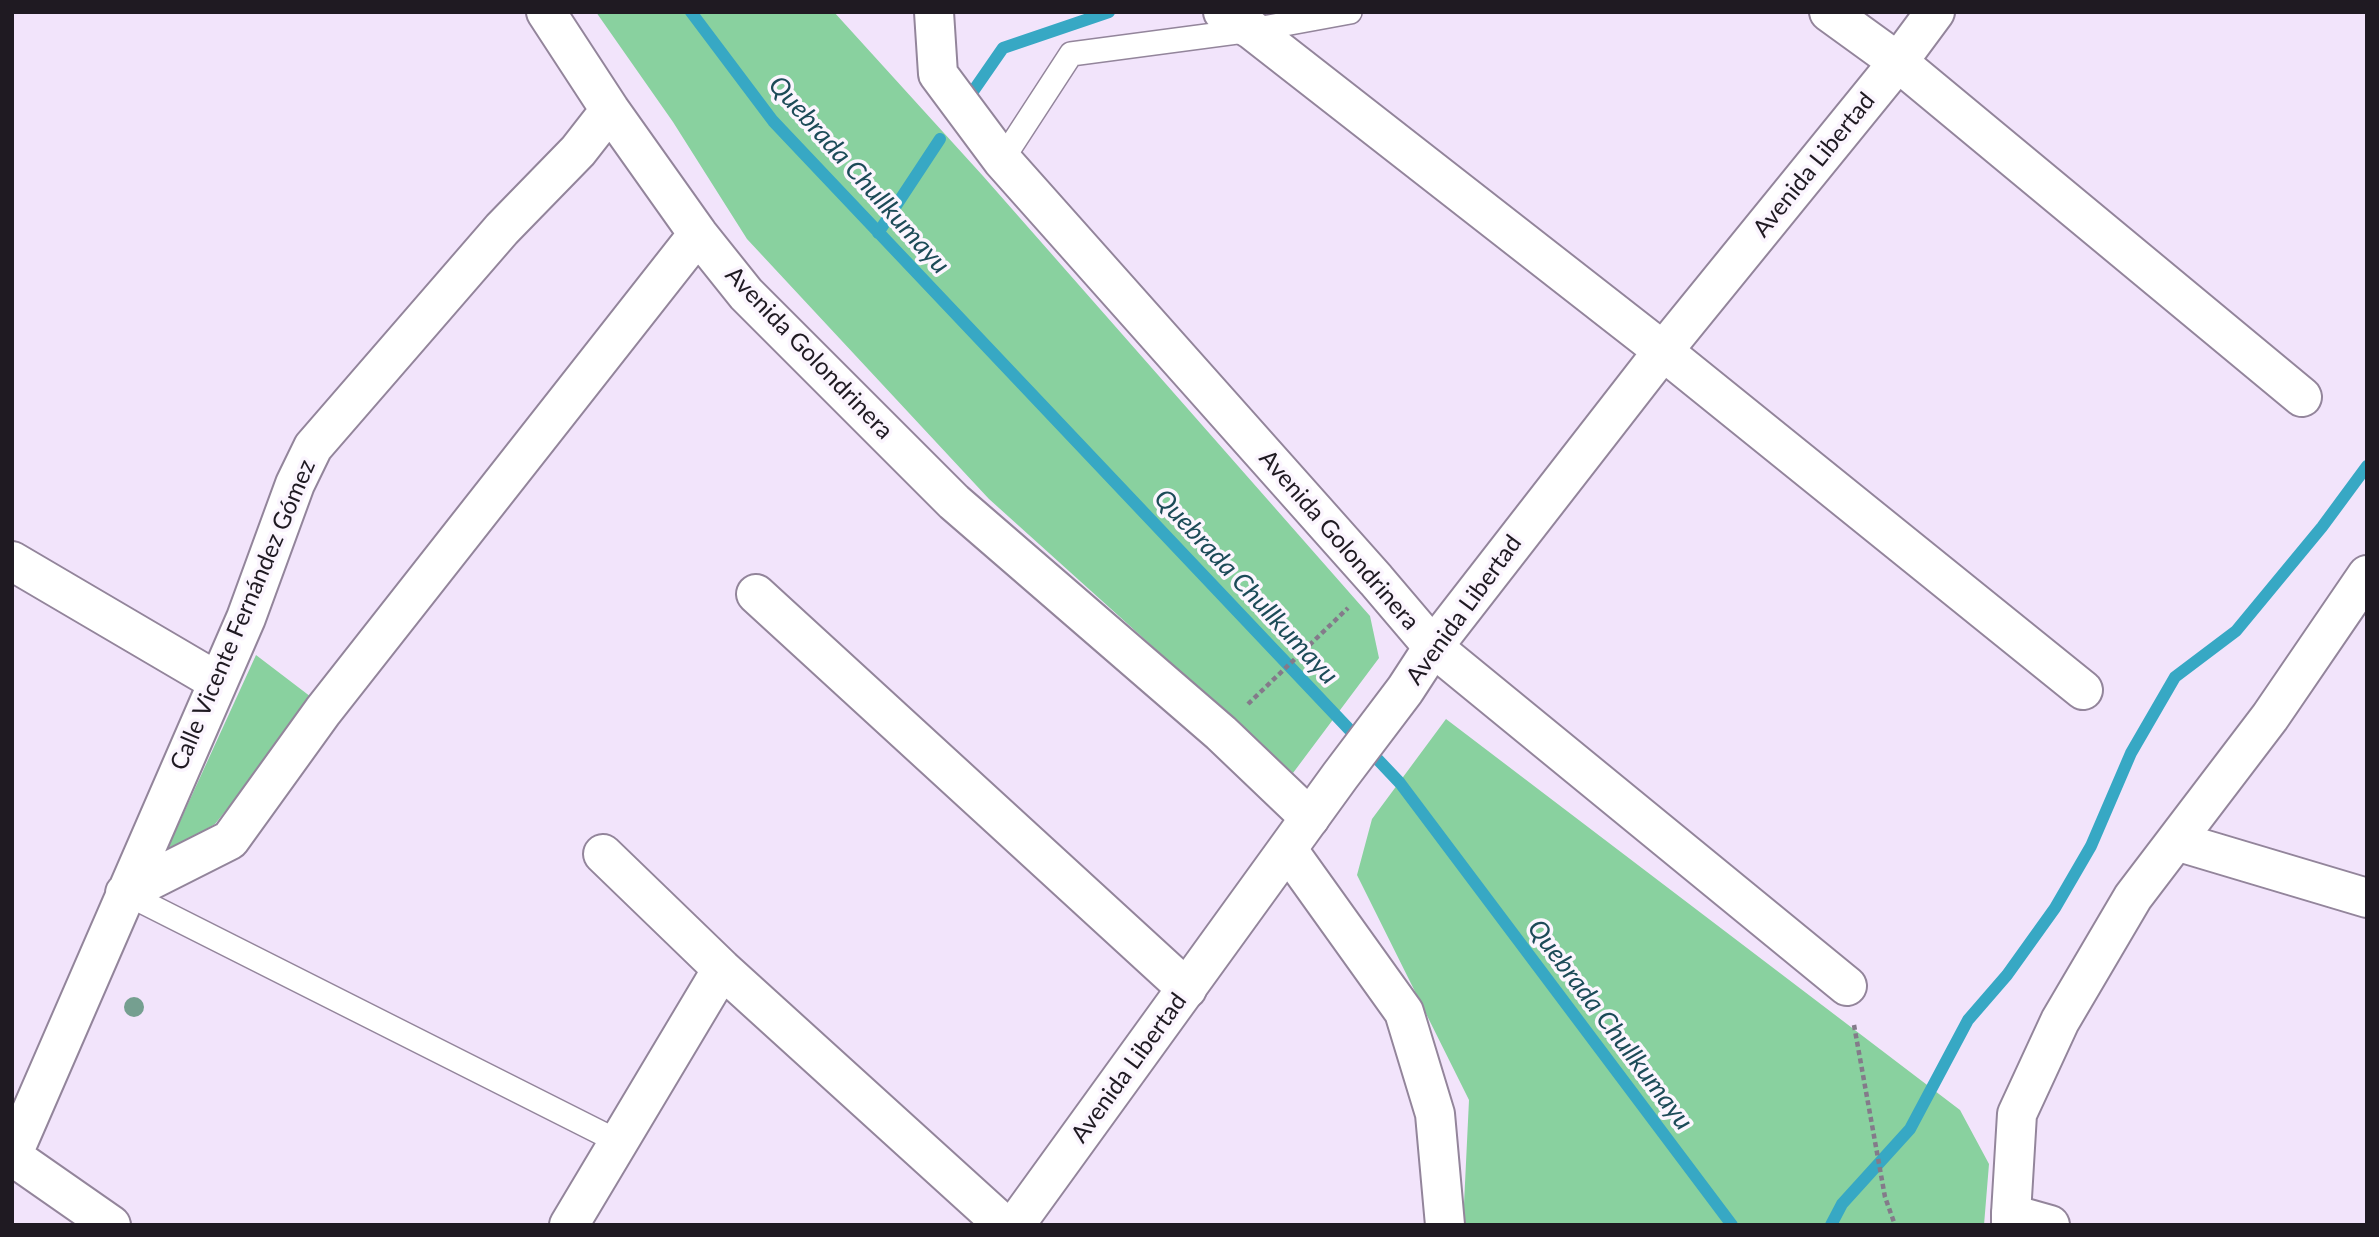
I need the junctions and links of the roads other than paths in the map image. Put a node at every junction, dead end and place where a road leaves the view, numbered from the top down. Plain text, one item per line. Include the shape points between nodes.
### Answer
1 (545, 12) edge
2 (934, 12) edge
3 (1350, 12) edge
4 (1829, 12) edge
5 (1935, 12) edge
6 (1238, 21) edge
7 (1898, 62) junction
8 (610, 110) junction
9 (1002, 160) junction
10 (698, 234) junction
11 (1663, 351) junction
12 (2302, 397) dead end
13 (12, 561) edge
14 (2367, 575) edge
15 (755, 594) dead end
16 (1433, 647) junction
17 (218, 682) junction
18 (2083, 690) dead end
19 (1310, 818) junction
20 (2176, 841) junction
21 (1288, 850) junction
22 (603, 854) dead end
23 (125, 893) junction
24 (2367, 898) edge
25 (722, 969) junction
26 (1847, 986) road end
27 (1187, 989) junction
28 (619, 1142) junction
29 (12, 1156) edge
30 (2011, 1219) edge
31 (111, 1225) edge
32 (569, 1225) edge
33 (1004, 1225) edge
34 (1015, 1225) edge
35 (1445, 1225) edge
36 (2050, 1225) edge

1 - 8 street, Avenida Golondrinera
2 - 9 street, Avenida Golondrinera via 938,74
3 - 6 lane
4 - 7 street
5 - 7 street, Avenida Libertad
6 - 9 lane via 1071,54
6 - 11 street
7 - 11 street, Avenida Libertad
7 - 12 street
8 - 10 street, Avenida Golondrinera
8 - 17 street, Calle Vicente Fernández Gómez via 313,447
9 - 16 street, Avenida Golondrinera
10 - 19 street, Avenida Golondrinera via 746,293 954,502 1222,733
10 - 23 street via 323,711 230,840
11 - 16 street, Avenida Libertad
11 - 18 street
13 - 17 street
14 - 20 street via 2270,717
15 - 27 street
16 - 19 street, Avenida Libertad
16 - 26 street, Avenida Golondrinera
17 - 23 street, Calle Vicente Fernández Gómez
19 - 21 street, Avenida Libertad
20 - 24 street
20 - 30 street via 2133,897 2060,1021 2017,1114
21 - 27 street, Avenida Libertad
21 - 35 street via 1404,1012 1435,1114
22 - 25 street
23 - 28 lane
23 - 29 street, Calle Vicente Fernández Gómez
25 - 28 street
25 - 33 street
27 - 34 street, Avenida Libertad
28 - 32 street
29 - 31 street
30 - 36 street

